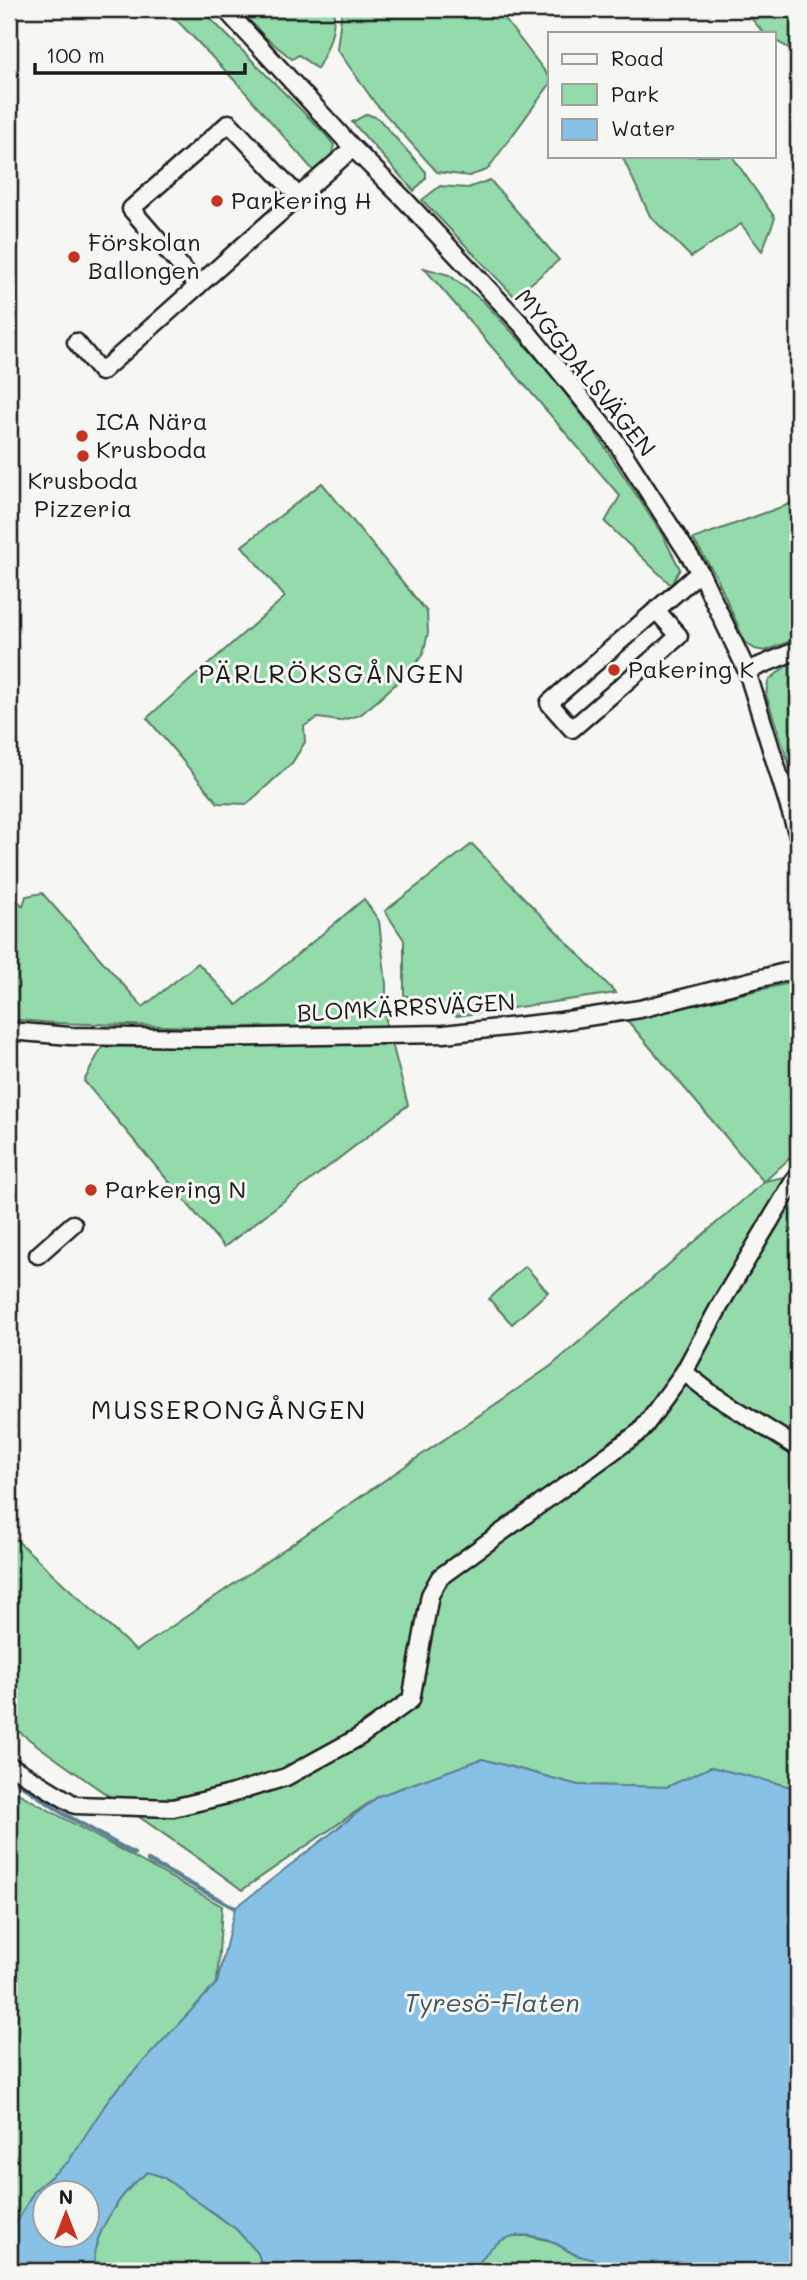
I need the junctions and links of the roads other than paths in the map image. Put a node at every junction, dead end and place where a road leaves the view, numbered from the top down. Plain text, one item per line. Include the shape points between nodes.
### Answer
1 (225, 9) edge
2 (353, 148) junction
3 (299, 197) junction
4 (198, 286) junction
5 (76, 342) dead end
6 (700, 572) junction
7 (656, 610) junction
8 (798, 650) edge
9 (747, 671) junction
10 (798, 836) edge
11 (798, 966) edge
12 (9, 1031) edge
13 (798, 1174) edge
14 (73, 1224) dead end
15 (38, 1255) dead end
16 (684, 1372) junction
17 (798, 1448) edge
18 (9, 1765) edge

1 - 2 street, MYGGDALSVÄGEN
2 - 3 street
2 - 6 street, MYGGDALSVÄGEN via 530,335 613,437
3 - 4 street
3 - 4 street via 229,123 131,209
4 - 5 street via 101,372
6 - 7 street
6 - 9 street, MYGGDALSVÄGEN
7 - 7 street via 679,636 572,729 550,703
8 - 9 street
9 - 10 street, MYGGDALSVÄGEN
11 - 12 street, BLOMKÄRRSVÄGEN via 750,983 640,1009 444,1034 203,1038
13 - 16 street
14 - 15 street
16 - 17 street
16 - 18 street via 641,1432 440,1577 430,1595 411,1700 359,1737 286,1777 173,1808 75,1805

